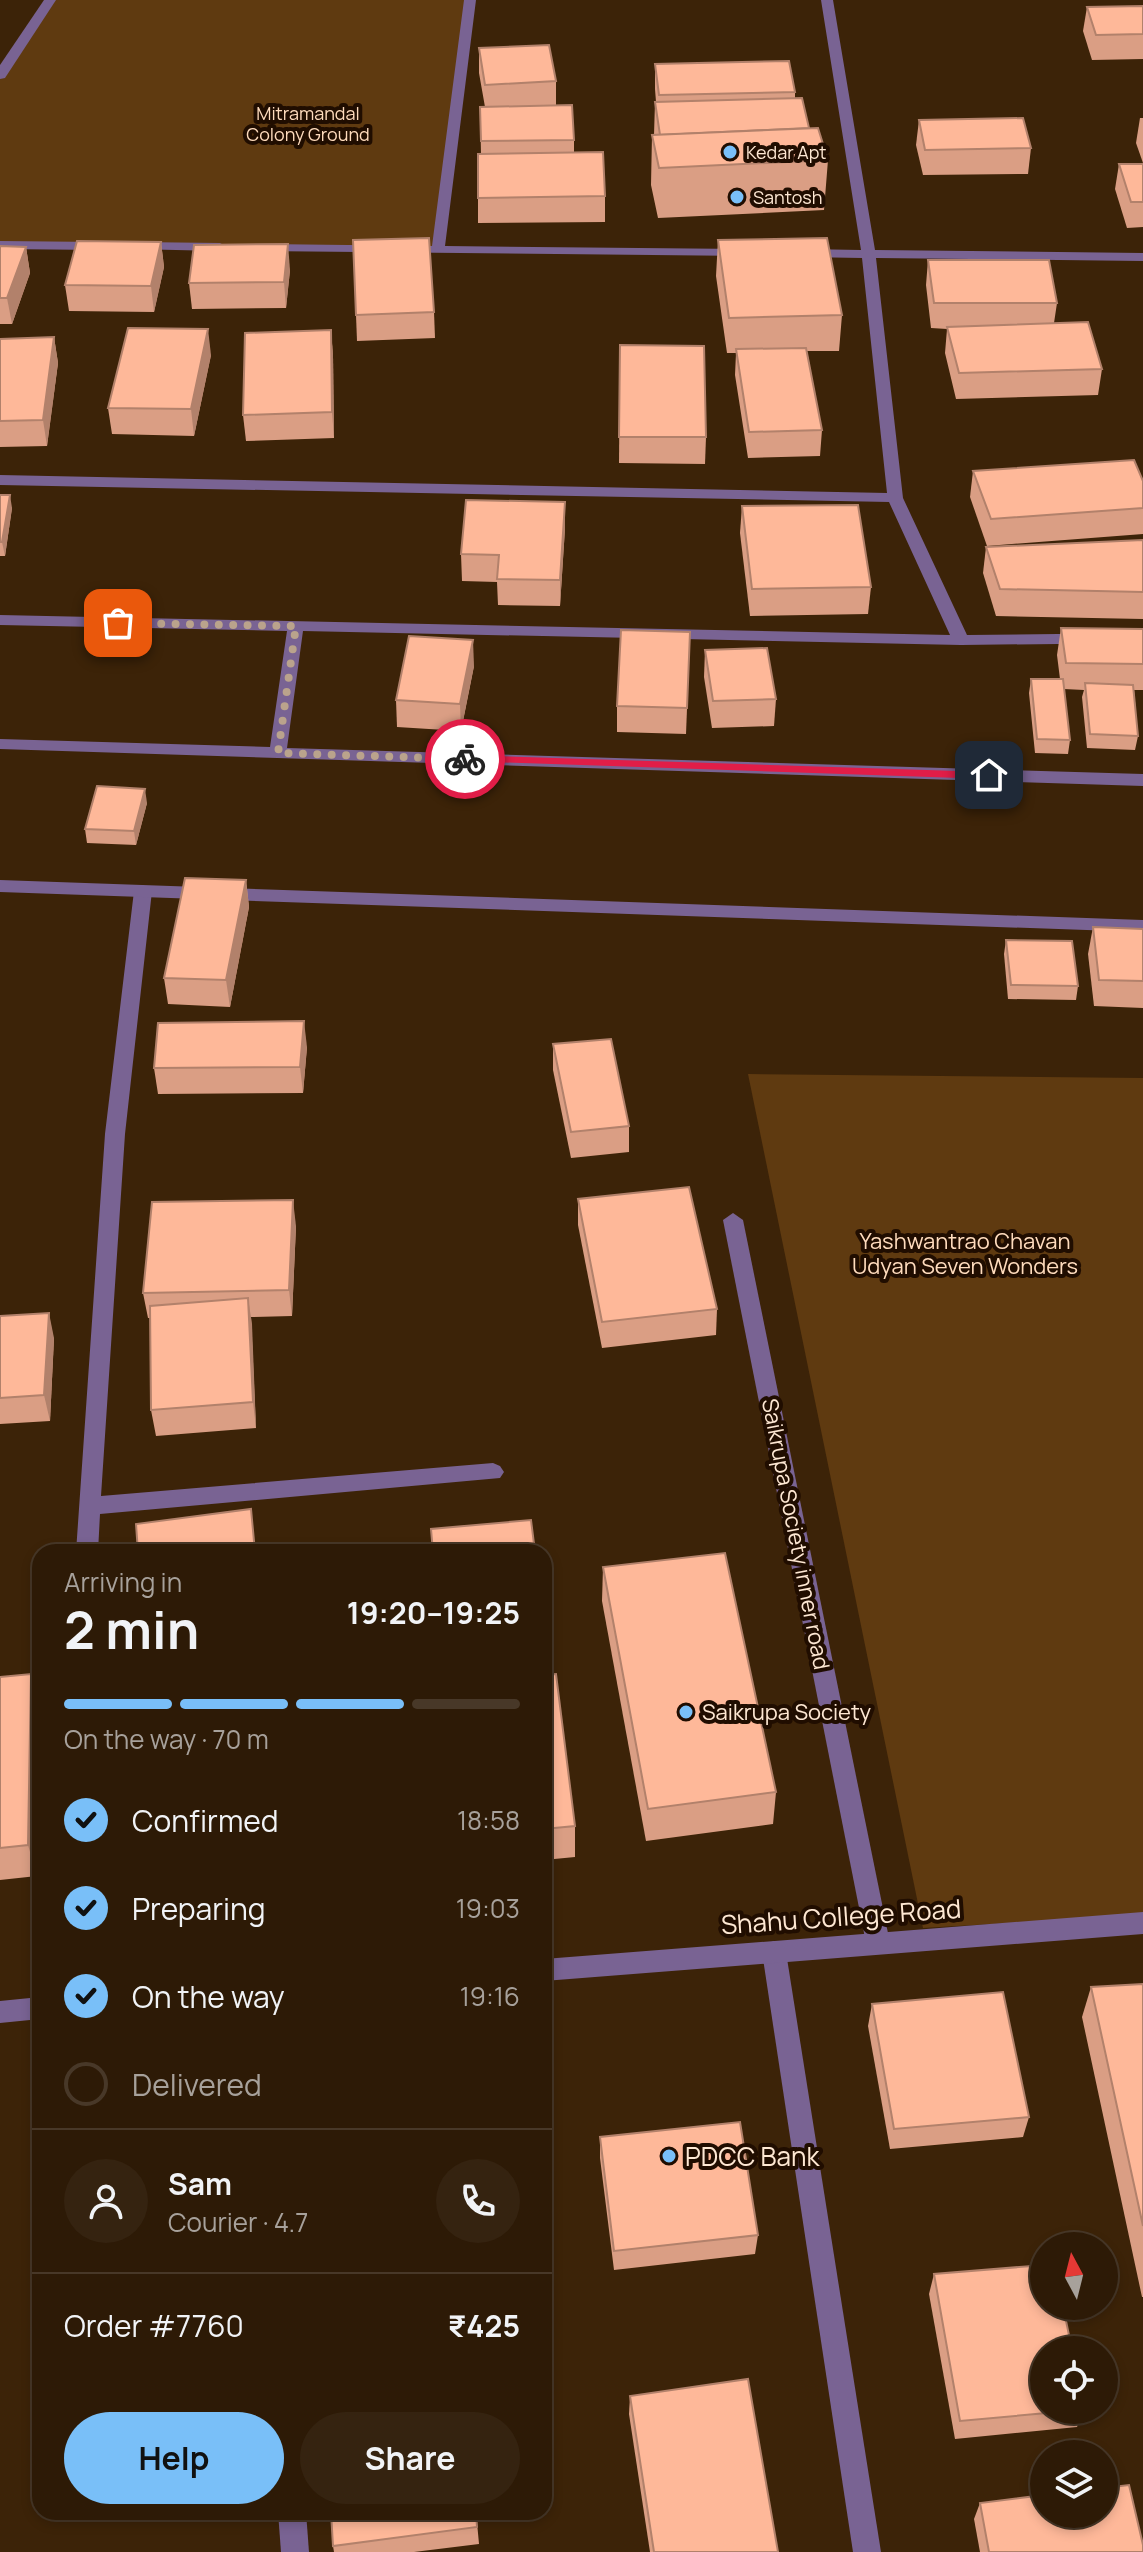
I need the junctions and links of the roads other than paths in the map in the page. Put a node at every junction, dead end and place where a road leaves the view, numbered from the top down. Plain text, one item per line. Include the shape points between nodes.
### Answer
1 (50, 0) edge
2 (470, 0) edge
3 (827, 0) edge
4 (0, 75) edge
5 (0, 245) edge
6 (110, 246) edge
7 (125, 246) edge
8 (235, 247) edge
9 (250, 247) edge
10 (438, 249) junction
11 (757, 253) edge
12 (789, 253) edge
13 (869, 254) junction
14 (1143, 257) edge
15 (0, 480) edge
16 (895, 498) junction
17 (0, 620) edge
18 (296, 626) junction
19 (1143, 638) edge
20 (961, 640) junction
21 (0, 744) edge
22 (278, 753) junction
23 (1143, 780) edge
24 (0, 886) edge
25 (143, 891) junction
26 (1143, 926) edge
27 (733, 1220) dead end
28 (493, 1472) dead end
29 (88, 1506) junction
30 (87, 1544) edge
31 (1143, 1923) edge
32 (878, 1943) junction
33 (774, 1952) junction
34 (552, 1969) edge
35 (32, 2009) edge
36 (0, 2012) edge
37 (293, 2520) edge
38 (295, 2552) edge
39 (867, 2552) edge

1 - 4 street
2 - 10 street
3 - 13 street
5 - 6 street
7 - 8 street
9 - 10 street
10 - 11 street
12 - 13 street
13 - 14 street
13 - 16 street
15 - 16 street
16 - 20 street
17 - 18 street
18 - 20 street
18 - 22 street
19 - 20 street
21 - 22 street
22 - 23 street
24 - 25 street
25 - 26 street
25 - 29 street via 115,1134
27 - 32 street, Saikrupa Society inner road
28 - 29 street
29 - 30 street
31 - 32 street, Shahu College Road
32 - 33 street, Shahu College Road
33 - 34 street, Shahu College Road
33 - 39 street
35 - 36 street
37 - 38 street

